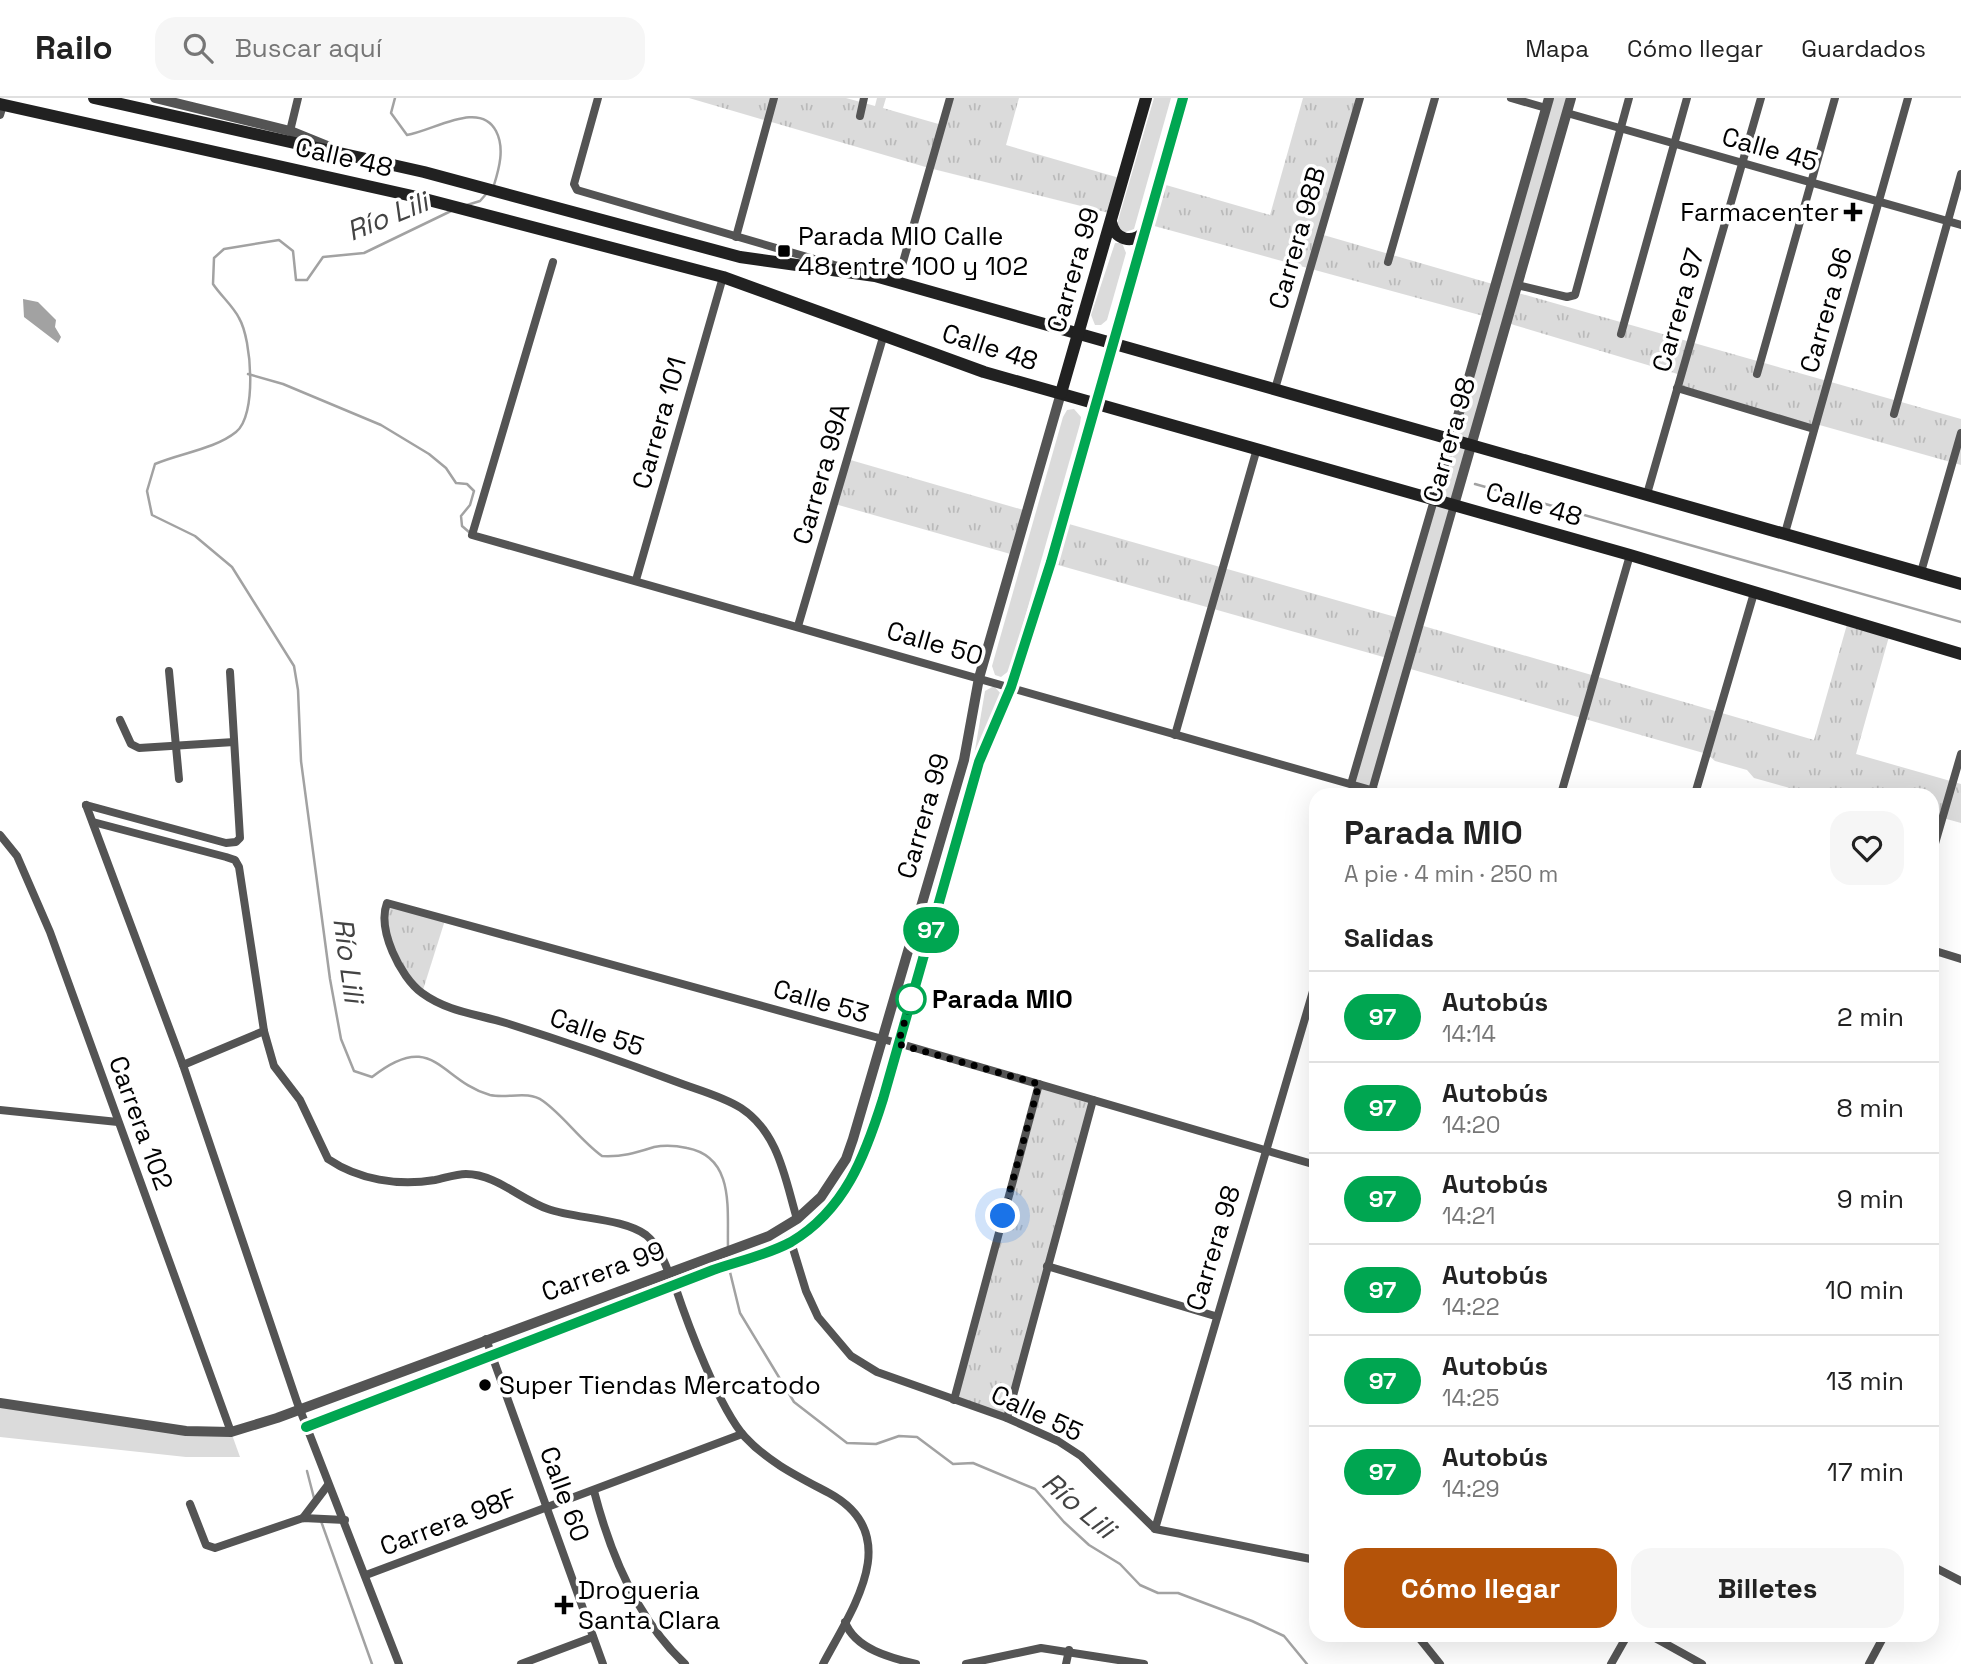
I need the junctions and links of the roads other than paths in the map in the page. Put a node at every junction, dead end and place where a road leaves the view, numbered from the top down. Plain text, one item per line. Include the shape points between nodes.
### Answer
1 (94, 98) edge
2 (155, 98) edge
3 (298, 98) edge
4 (598, 98) edge
5 (775, 98) edge
6 (864, 98) edge
7 (950, 98) edge
8 (1146, 98) edge
9 (1183, 98) edge
10 (1360, 98) edge
11 (1434, 98) edge
12 (1511, 98) edge
13 (1571, 98) edge
14 (1629, 98) edge
15 (1687, 98) edge
16 (1761, 98) edge
17 (1835, 98) edge
18 (1908, 98) edge
19 (1548, 103) edge
20 (1, 108) edge
21 (1567, 113) junction
22 (859, 116) dead end
23 (1620, 128) junction
24 (290, 131) junction
25 (1674, 144) junction
26 (349, 155) junction
27 (1742, 163) junction
28 (1961, 174) edge
29 (1811, 183) junction
30 (1879, 202) junction
31 (1111, 221) junction
32 (1948, 222) junction
33 (1961, 225) edge
34 (1145, 231) junction
35 (736, 237) junction
36 (553, 262) dead end
37 (1388, 262) dead end
38 (875, 276) junction
39 (723, 277) junction
40 (897, 283) junction
41 (1517, 285) junction
42 (1079, 331) junction
43 (884, 334) junction
44 (1621, 334) dead end
45 (1114, 342) junction
46 (1757, 374) dead end
47 (1677, 388) junction
48 (1275, 389) junction
49 (1061, 393) junction
50 (1096, 404) junction
51 (1894, 414) dead end
52 (1814, 429) junction
53 (1961, 433) edge
54 (1451, 439) junction
55 (1471, 445) junction
56 (1256, 452) junction
57 (1647, 494) junction
58 (1434, 500) junction
59 (1454, 505) junction
60 (1785, 533) junction
61 (1630, 555) junction
62 (1921, 572) junction
63 (636, 580) junction
64 (1961, 584) edge
65 (1754, 593) junction
66 (798, 626) junction
67 (1961, 654) edge
68 (169, 671) dead end
69 (230, 672) dead end
70 (979, 678) junction
71 (1011, 687) junction
72 (120, 720) dead end
73 (1175, 735) junction
74 (234, 742) junction
75 (177, 746) junction
76 (1961, 754) edge
77 (180, 779) dead end
78 (1351, 784) junction
79 (1360, 788) edge
80 (1373, 788) edge
81 (1563, 788) edge
82 (1697, 788) edge
83 (93, 822) junction
84 (1939, 830) edge
85 (0, 835) edge
86 (394, 903) joint
87 (1939, 952) edge
88 (1961, 959) edge
89 (1309, 1005) edge
90 (264, 1031) junction
91 (883, 1040) junction
92 (898, 1044) junction
93 (183, 1066) junction
94 (1039, 1084) junction
95 (1093, 1100) junction
96 (0, 1111) edge
97 (118, 1122) junction
98 (1266, 1150) junction
99 (1309, 1163) edge
100 (797, 1219) junction
101 (791, 1242) junction
102 (1048, 1266) junction
103 (668, 1271) junction
104 (675, 1286) junction
105 (1215, 1316) junction
106 (486, 1339) junction
107 (492, 1356) junction
108 (954, 1400) junction
109 (0, 1403) edge
110 (299, 1408) junction
111 (1007, 1418) junction
112 (306, 1427) junction
113 (231, 1432) junction
114 (742, 1434) junction
115 (328, 1485) junction
116 (594, 1490) junction
117 (190, 1504) dead end
118 (546, 1508) junction
119 (303, 1518) junction
120 (345, 1520) junction
121 (1156, 1529) junction
122 (1309, 1559) edge
123 (1939, 1570) edge
124 (366, 1576) junction
125 (1961, 1581) edge
126 (845, 1622) junction
127 (593, 1637) junction
128 (1425, 1642) edge
129 (1623, 1642) edge
130 (1668, 1642) edge
131 (1881, 1642) edge
132 (1069, 1650) junction
133 (886, 1655) junction
134 (399, 1664) edge
135 (521, 1664) edge
136 (603, 1664) edge
137 (685, 1664) edge
138 (823, 1664) edge
139 (881, 1664) edge
140 (916, 1664) edge
141 (966, 1664) edge
142 (1066, 1664) edge
143 (1144, 1664) edge
144 (1440, 1664) edge
145 (1611, 1664) edge
146 (1702, 1664) edge
147 (1869, 1664) edge

1 - 26 main road, Calle 48
2 - 24 street
3 - 24 street
4 - 35 street, Calle 48 via 575,188
5 - 35 street
6 - 22 street
7 - 40 street
8 - 31 main road, Carrera 99
9 - 34 main road, Carrera 99
10 - 48 street, Carrera 98B
11 - 37 street
12 - 19 street
13 - 21 street, Carrera 98
14 - 23 street
15 - 25 street
16 - 27 street, Carrera 97
17 - 29 street
18 - 30 street, Carrera 96
19 - 54 street, Carrera 98
20 - 39 main road, Calle 48 via 345,180
21 - 23 street, Calle 45
21 - 41 street, Carrera 98
23 - 25 street, Calle 45
23 - 41 street via 1572,297
24 - 26 street
25 - 27 street, Calle 45
25 - 44 street
26 - 38 main road, Calle 48 via 740,257
27 - 29 street, Calle 45
27 - 47 street, Carrera 97
28 - 32 street
29 - 30 street, Calle 45
29 - 46 street
30 - 32 street, Calle 45
30 - 52 street, Carrera 96
31 - 34 main road via 1116,234 1124,239 1138,238
31 - 42 main road, Carrera 99
32 - 33 street, Calle 45
32 - 51 street
34 - 45 main road, Carrera 99
35 - 38 street, Calle 48
36 - 63 street, Calle 50 via 472,535
38 - 40 main road, Calle 48
39 - 43 main road, Calle 48
39 - 63 street, Carrera 101
40 - 42 main road, Calle 48
41 - 55 street, Carrera 98
42 - 45 main road, Calle 48
42 - 49 main road, Carrera 99
43 - 49 main road, Calle 48 via 984,372
43 - 66 street, Carrera 99A
45 - 48 main road, Calle 48
45 - 50 main road, Carrera 99
47 - 52 street
47 - 57 street, Carrera 97
48 - 54 main road, Calle 48
49 - 50 main road, Calle 48
49 - 70 street, Carrera 99
50 - 56 main road, Calle 48
50 - 71 street, Carrera 99
52 - 60 street, Carrera 96
53 - 62 street
54 - 55 main road, Calle 48
54 - 58 street, Carrera 98
55 - 57 main road, Calle 48
55 - 59 street, Carrera 98
56 - 58 main road, Calle 48
56 - 73 street
57 - 60 main road, Calle 48
58 - 59 main road, Calle 48
58 - 78 street, Carrera 98
59 - 61 main road, Calle 48
59 - 80 street, Carrera 98
60 - 62 main road, Calle 48
61 - 65 main road, Calle 48
61 - 81 street
62 - 64 main road, Calle 48
63 - 66 street, Calle 50
65 - 67 main road, Calle 48
65 - 82 street
66 - 70 street, Calle 50
68 - 75 street
69 - 74 street
70 - 71 street, Calle 50
70 - 91 street, Carrera 99 via 964,760
71 - 73 street, Calle 50
71 - 92 street, Carrera 99 via 979,762
72 - 75 street via 131,744 139,748
73 - 78 street, Calle 50
74 - 75 street
74 - 83 street via 240,838 236,842 86,805
75 - 77 street
76 - 84 street
78 - 79 street, Calle 50
83 - 90 street via 235,860
83 - 93 street
85 - 97 street, Carrera 102 via 17,856 50,932
86 - 91 street, Calle 53
86 - 100 street, Calle 55 via 385,906 391,946 398,963 422,993 453,1010 525,1030 741,1108 762,1127 778,1151
87 - 88 street
89 - 98 street, Carrera 98
90 - 93 street
90 - 103 street via 274,1066 300,1100 328,1159 336,1165 375,1179 407,1182 479,1176 551,1210 644,1234
91 - 92 street, Calle 53
91 - 100 street, Carrera 99 via 846,1159 821,1197
92 - 94 street, Calle 53
92 - 101 street, Carrera 99 via 860,1166 835,1203
93 - 110 street
94 - 95 street, Calle 53
94 - 108 street
95 - 98 street, Calle 53
95 - 102 street
96 - 97 street
97 - 113 street, Carrera 102
98 - 99 street, Calle 53
98 - 105 street, Carrera 98
100 - 103 street, Carrera 99 via 769,1236
101 - 104 street, Carrera 99
101 - 108 street, Calle 55 via 818,1317 851,1356 877,1372
102 - 105 street
102 - 111 street
103 - 106 street, Carrera 99
104 - 107 street, Carrera 99
104 - 114 street via 709,1374
105 - 121 street, Carrera 98
106 - 107 street, Calle 60
106 - 110 street, Carrera 99
107 - 112 street, Carrera 99
107 - 118 street, Calle 60
108 - 111 street, Calle 55
109 - 113 street via 184,1431
110 - 112 street
110 - 113 street
111 - 121 street, Calle 55 via 1081,1455
112 - 115 street
114 - 116 street, Carrera 98F
114 - 126 street via 781,1467 856,1514 869,1543 866,1576
115 - 119 street
115 - 120 street
116 - 118 street, Carrera 98F
116 - 137 street via 607,1540 649,1623
117 - 119 street via 206,1545 215,1548
118 - 124 street, Carrera 98F
118 - 127 street, Calle 60
119 - 120 street
120 - 124 street
121 - 122 street
123 - 125 street
124 - 134 street
126 - 133 street via 855,1638
126 - 138 street
127 - 135 street
127 - 136 street, Calle 60
128 - 144 street
129 - 145 street
130 - 146 street
131 - 147 street
132 - 141 street via 1025,1650
132 - 142 street
132 - 143 street
133 - 139 street
133 - 140 street

